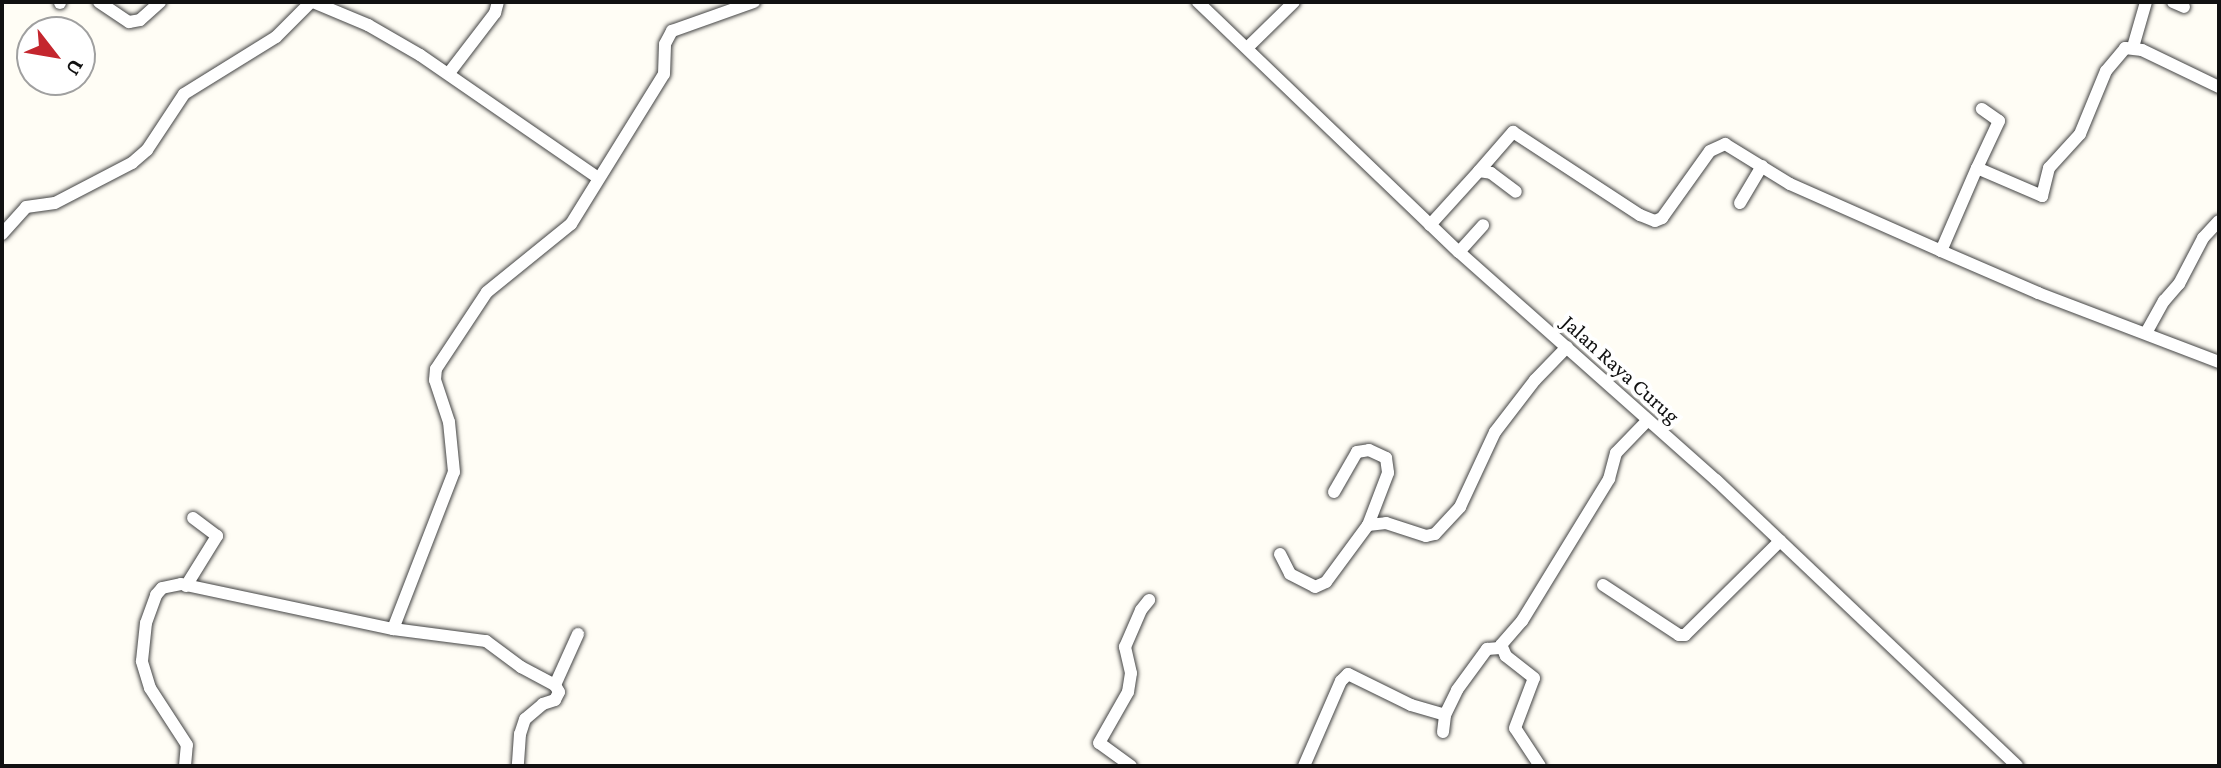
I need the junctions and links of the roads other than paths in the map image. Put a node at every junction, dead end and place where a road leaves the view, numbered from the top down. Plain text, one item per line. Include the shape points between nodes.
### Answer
1 (99, 2) edge
2 (160, 2) edge
3 (312, 2) edge
4 (498, 2) edge
5 (754, 2) edge
6 (1198, 2) edge
7 (1294, 2) edge
8 (2146, 2) edge
9 (1248, 47) junction
10 (2133, 47) junction
11 (449, 73) junction
12 (2219, 87) edge
13 (1982, 109) dead end
14 (1762, 166) junction
15 (1977, 168) junction
16 (1479, 171) junction
17 (597, 177) junction
18 (1516, 192) dead end
19 (1740, 203) dead end
20 (2219, 221) edge
21 (1430, 225) junction
22 (1483, 225) dead end
23 (2, 234) edge
24 (1941, 251) junction
25 (1459, 252) junction
26 (2146, 333) junction
27 (1567, 347) junction
28 (2219, 362) edge
29 (1647, 421) junction
30 (1334, 492) dead end
31 (193, 518) dead end
32 (1368, 525) junction
33 (1780, 541) junction
34 (1280, 554) dead end
35 (1603, 585) dead end
36 (186, 586) junction
37 (1149, 600) dead end
38 (393, 629) junction
39 (578, 634) dead end
40 (1500, 648) junction
41 (555, 685) junction
42 (1445, 715) junction
43 (1443, 732) dead end
44 (185, 766) edge
45 (518, 766) edge
46 (1131, 766) edge
47 (1304, 766) edge
48 (1540, 766) edge
49 (2017, 766) edge

1 - 2 street via 129,22 140,20
3 - 11 street via 368,25
3 - 23 street via 276,37 184,94 147,150 132,163 55,203 26,207
4 - 11 street
5 - 17 street via 672,31 665,44 663,77
6 - 9 street, Jalan Raya Curug
7 - 9 street
8 - 10 street
9 - 21 street, Jalan Raya Curug
10 - 12 street
10 - 15 street via 2121,51 2106,71 2080,134 2049,168 2042,196
11 - 17 street
13 - 15 street via 1999,121
14 - 16 street via 1737,149 1717,145 1655,221 1512,132
14 - 19 street
14 - 24 street via 1790,184
15 - 24 street
16 - 18 street via 1491,173
16 - 21 street
17 - 38 street via 566,229 487,292 436,369 454,472
20 - 26 street via 2203,238
21 - 25 street, Jalan Raya Curug
22 - 25 street
24 - 26 street
25 - 27 street, Jalan Raya Curug
26 - 28 street
27 - 29 street, Jalan Raya Curug
27 - 32 street via 1495,432 1460,507 1440,530 1431,536 1386,523
29 - 33 street, Jalan Raya Curug
29 - 40 street via 1616,453 1607,484
30 - 32 street via 1357,452 1369,450 1386,458 1388,473
31 - 36 street via 217,536
32 - 34 street via 1319,587 1290,574
33 - 35 street via 1685,635
33 - 49 street, Jalan Raya Curug
36 - 38 street
36 - 44 street via 167,586 156,595 142,661 150,688 187,745
37 - 46 street via 1125,647 1131,673 1128,692 1099,743
38 - 41 street via 486,641
39 - 41 street
40 - 42 street via 1487,649
40 - 48 street via 1534,678 1515,728
41 - 45 street via 555,700 525,719
42 - 43 street
42 - 47 street via 1411,705 1348,674

